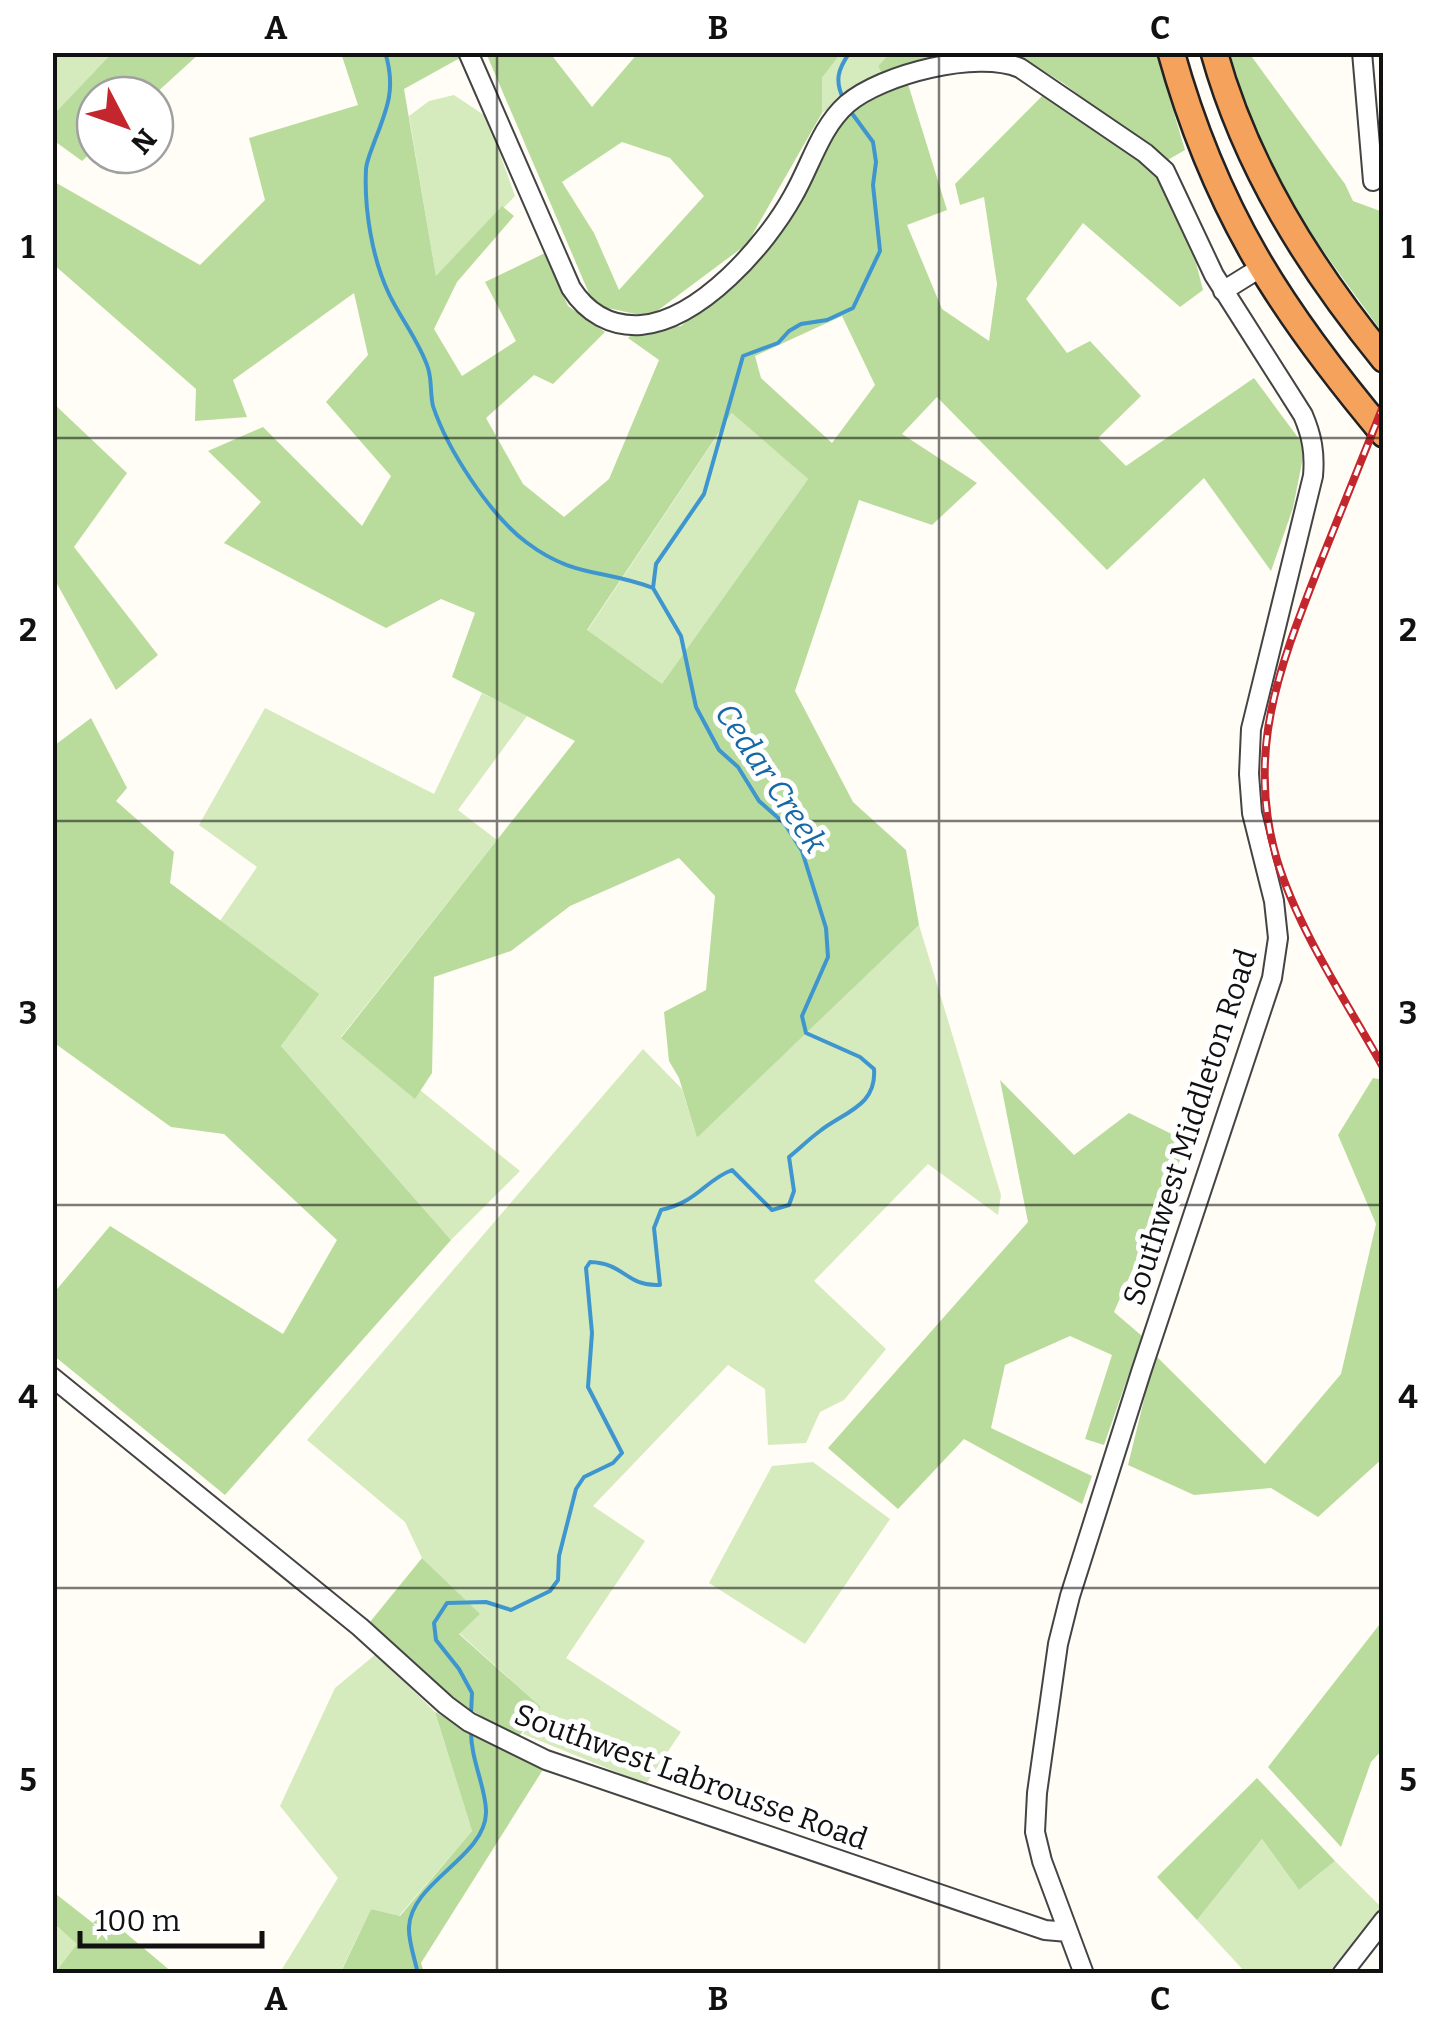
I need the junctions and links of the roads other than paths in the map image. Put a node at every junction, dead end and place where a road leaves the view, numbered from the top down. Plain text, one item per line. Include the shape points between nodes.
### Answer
1 (468, 52) edge
2 (1171, 52) edge
3 (1214, 52) edge
4 (1362, 52) edge
5 (1373, 181) dead end
6 (1260, 268) junction
7 (1223, 290) junction
8 (1384, 359) edge
9 (1384, 434) edge
10 (52, 1377) edge
11 (1384, 1920) edge
12 (1068, 1932) junction
13 (1084, 1974) edge
14 (1342, 1974) edge

1 - 7 street, Southwest Middleton Road via 571,288 590,311 620,324 657,324 677,316 732,274 792,198 845,106 893,78 979,61 1002,60 1036,78 1145,153 1164,171
2 - 6 highway via 1206,161
3 - 8 highway via 1241,131 1280,212
4 - 5 street
6 - 7 street
6 - 9 highway
7 - 12 street, Southwest Middleton Road via 1303,415 1314,454 1251,729 1252,813 1278,938 1272,978 1140,1372 1058,1644 1035,1832
10 - 12 street, Southwest Labrousse Road via 446,1704 490,1732 546,1760 1045,1930
11 - 14 street
12 - 13 street, Southwest Middleton Road

